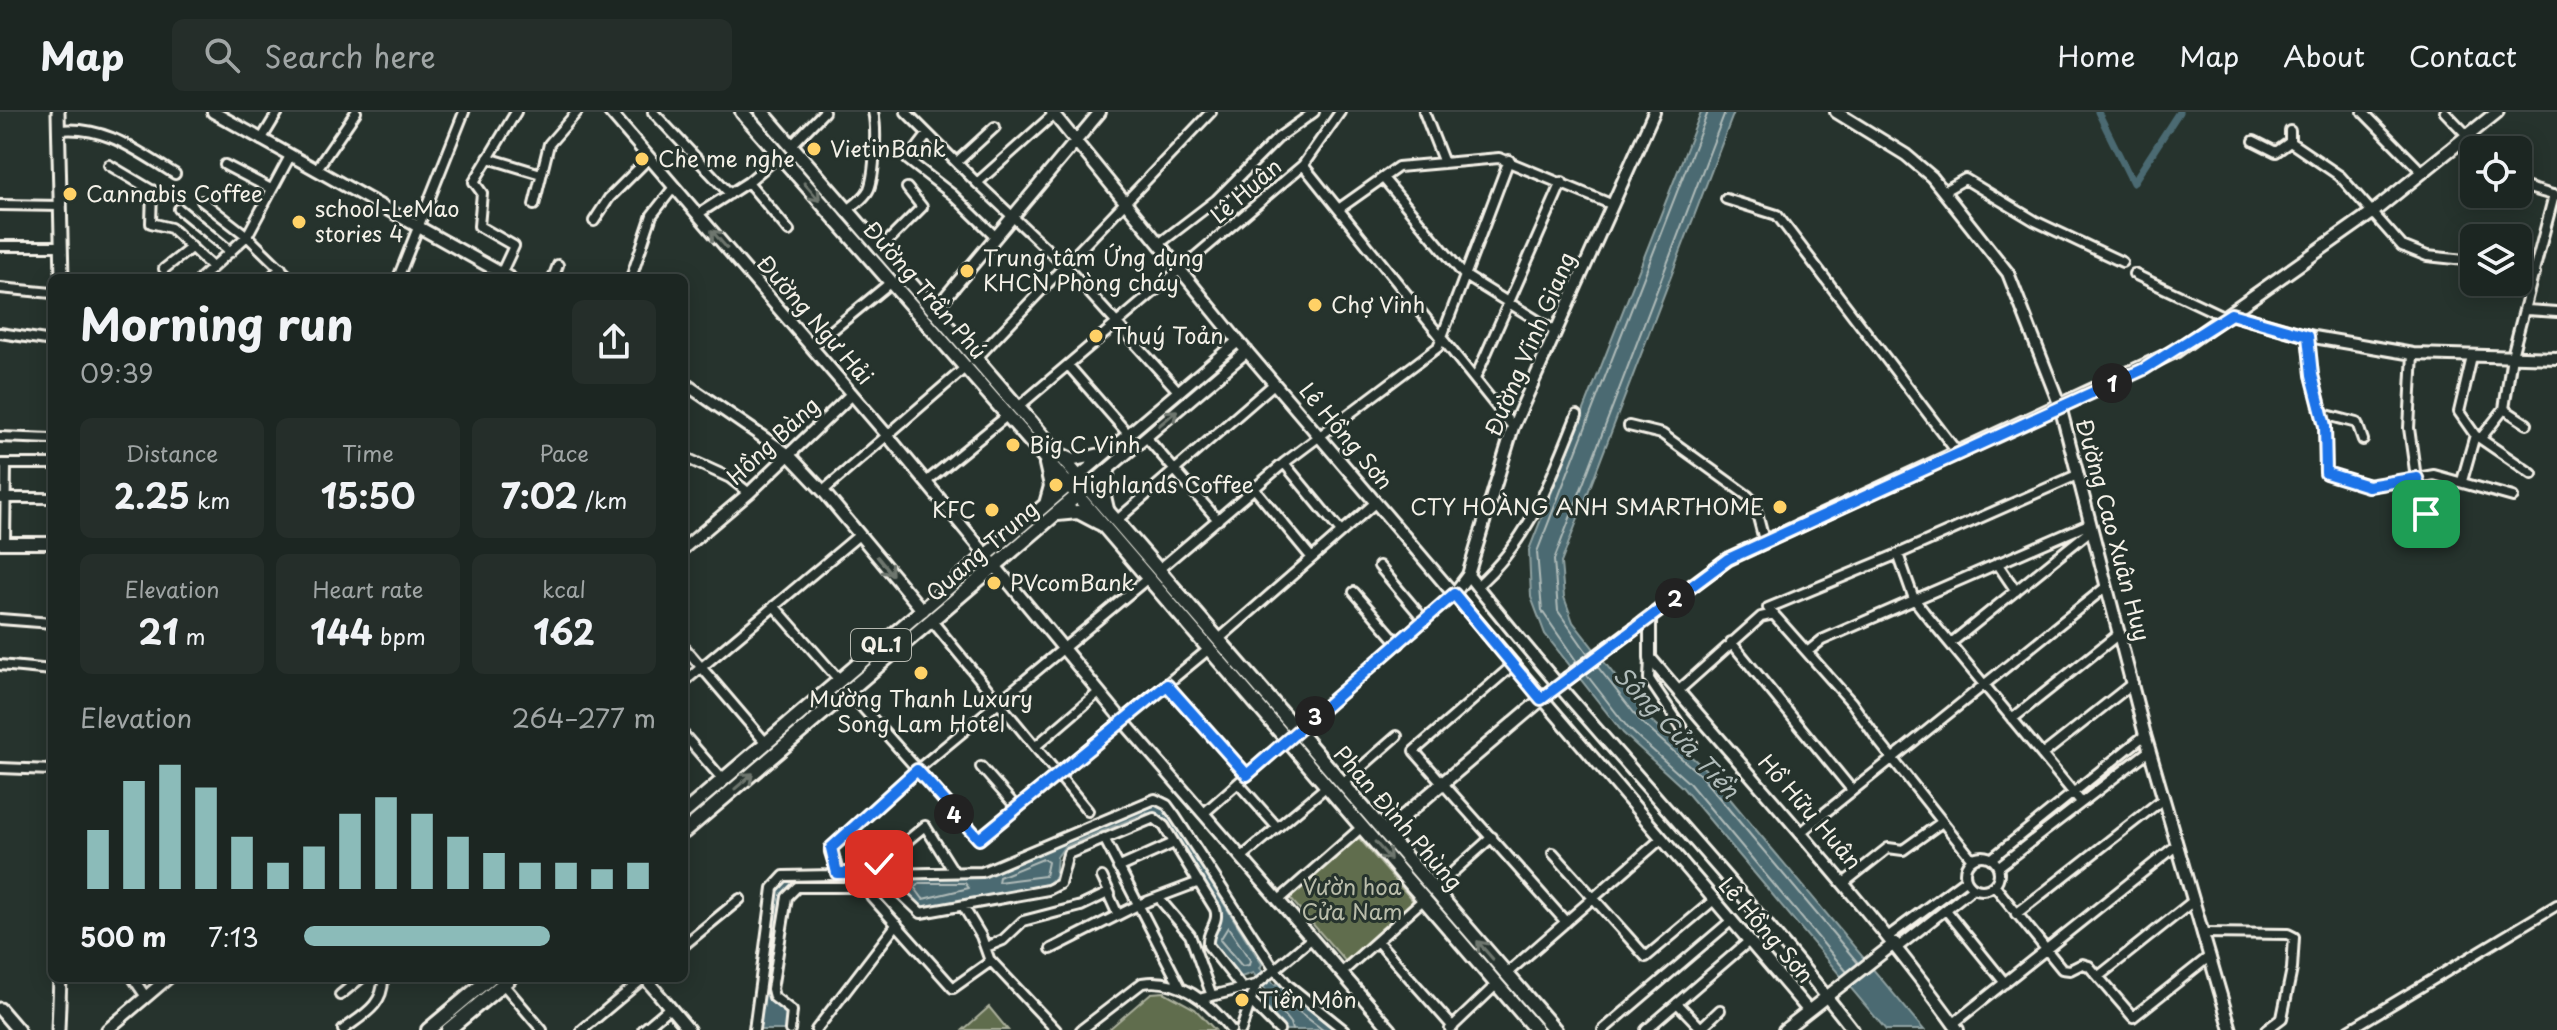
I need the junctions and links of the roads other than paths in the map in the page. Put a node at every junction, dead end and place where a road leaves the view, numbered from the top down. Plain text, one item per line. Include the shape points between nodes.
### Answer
1 (58, 112) edge
2 (213, 112) edge
3 (278, 112) edge
4 (356, 112) edge
5 (464, 112) edge
6 (516, 112) edge
7 (577, 112) edge
8 (610, 112) edge
9 (653, 112) edge
10 (742, 112) edge
11 (762, 112) edge
12 (824, 112) edge
13 (873, 112) edge
14 (906, 112) edge
15 (1100, 112) edge
16 (1211, 112) edge
17 (1314, 112) edge
18 (1327, 112) edge
19 (1424, 112) edge
20 (1654, 112) edge
21 (1836, 112) edge
22 (2363, 112) edge
23 (2445, 112) edge
24 (2497, 112) edge
25 (1053, 113) edge
26 (1338, 116) edge
27 (995, 127) dead end
28 (59, 130) junction
29 (2290, 131) dead end
30 (928, 134) junction
31 (2462, 136) edge
32 (2468, 136) edge
33 (261, 140) junction
34 (1076, 141) junction
35 (2254, 141) dead end
36 (2290, 142) junction
37 (2460, 142) edge
38 (791, 146) junction
39 (780, 155) junction
40 (290, 156) junction
41 (488, 158) junction
42 (649, 158) junction
43 (1509, 160) junction
44 (958, 161) junction
45 (1444, 163) junction
46 (109, 165) dead end
47 (225, 165) dead end
48 (1303, 165) junction
49 (316, 170) junction
50 (2422, 172) junction
51 (175, 174) dead end
52 (541, 174) junction
53 (1383, 178) junction
54 (748, 182) junction
55 (1562, 182) junction
56 (977, 183) junction
57 (674, 187) junction
58 (907, 188) dead end
59 (271, 189) junction
60 (2532, 189) edge
61 (152, 190) junction
62 (1944, 191) junction
63 (730, 194) junction
64 (2556, 196) edge
65 (163, 197) dead end
66 (1726, 199) dead end
67 (202, 201) dead end
68 (1128, 203) junction
69 (0, 205) edge
70 (534, 205) dead end
71 (1613, 205) junction
72 (61, 206) junction
73 (1340, 208) junction
74 (179, 209) dead end
75 (846, 211) junction
76 (2373, 212) junction
77 (698, 214) junction
78 (1012, 217) junction
79 (594, 221) dead end
80 (418, 226) junction
81 (789, 231) dead end
82 (247, 236) junction
83 (996, 237) junction
84 (1160, 243) junction
85 (0, 246) edge
86 (62, 246) junction
87 (192, 247) junction
88 (879, 250) junction
89 (231, 252) junction
90 (2460, 260) edge
91 (2122, 262) dead end
92 (558, 265) dead end
93 (212, 267) junction
94 (1066, 267) junction
95 (281, 268) junction
96 (164, 269) dead end
97 (1182, 271) junction
98 (2532, 273) edge
99 (62, 274) edge
100 (205, 274) edge
101 (274, 274) edge
102 (286, 274) edge
103 (400, 274) edge
104 (498, 274) edge
105 (504, 274) edge
106 (555, 274) edge
107 (632, 274) edge
108 (2134, 274) dead end
109 (2535, 274) junction
110 (1464, 275) junction
111 (891, 282) junction
112 (0, 288) edge
113 (48, 293) edge
114 (1508, 304) junction
115 (2526, 310) junction
116 (2557, 312) edge
117 (928, 315) junction
118 (2228, 315) junction
119 (1116, 325) junction
120 (1556, 332) junction
121 (0, 333) edge
122 (1441, 336) junction
123 (2308, 336) junction
124 (48, 340) edge
125 (1238, 341) junction
126 (812, 347) junction
127 (1247, 351) junction
128 (2413, 354) junction
129 (2512, 356) junction
130 (2472, 357) junction
131 (2557, 358) edge
132 (970, 364) junction
133 (1068, 365) junction
134 (1475, 379) junction
135 (1275, 383) junction
136 (688, 386) edge
137 (1179, 392) junction
138 (852, 394) junction
139 (1187, 402) junction
140 (2060, 406) junction
141 (2504, 409) junction
142 (1012, 412) junction
143 (2323, 414) junction
144 (1577, 415) dead end
145 (2527, 424) dead end
146 (1629, 426) dead end
147 (1513, 427) junction
148 (1128, 434) junction
149 (887, 435) junction
150 (1321, 435) junction
151 (0, 437) edge
152 (1146, 437) junction
153 (2478, 437) junction
154 (48, 439) edge
155 (2363, 440) dead end
156 (1110, 450) junction
157 (1957, 452) junction
158 (1048, 454) junction
159 (789, 455) junction
160 (688, 459) edge
161 (1118, 460) junction
162 (1284, 463) junction
163 (3, 464) edge
164 (48, 464) edge
165 (1175, 470) junction
166 (2532, 474) dead end
167 (2077, 475) junction
168 (2416, 478) junction
169 (2462, 481) junction
170 (926, 482) junction
171 (1078, 486) junction
172 (1254, 488) junction
173 (823, 491) junction
174 (749, 493) junction
175 (2513, 497) dead end
176 (3, 498) edge
177 (48, 498) edge
178 (1376, 502) junction
179 (1047, 513) junction
180 (1218, 520) junction
181 (1110, 522) junction
182 (2090, 527) junction
183 (2422, 531) dead end
184 (1341, 532) junction
185 (859, 535) junction
186 (1764, 540) junction
187 (2, 543) edge
188 (48, 543) edge
189 (688, 545) edge
190 (1898, 554) junction
191 (1311, 557) junction
192 (990, 561) junction
193 (1997, 563) junction
194 (1379, 566) dead end
195 (1153, 574) junction
196 (1468, 575) junction
197 (1477, 586) junction
198 (2107, 586) junction
199 (2016, 591) junction
200 (1354, 592) dead end
201 (1454, 594) junction
202 (1914, 599) junction
203 (774, 606) junction
204 (923, 611) junction
205 (1774, 614) junction
206 (1650, 617) junction
207 (0, 619) edge
208 (932, 621) junction
209 (1425, 621) junction
210 (48, 623) edge
211 (2120, 633) junction
212 (1731, 642) junction
213 (1951, 643) junction
214 (1214, 644) junction
215 (1399, 644) junction
216 (1065, 648) junction
217 (688, 651) edge
218 (1807, 652) junction
219 (1650, 658) junction
220 (0, 665) edge
221 (1512, 666) junction
222 (702, 667) junction
223 (48, 670) edge
224 (688, 679) edge
225 (839, 680) junction
226 (2133, 683) junction
227 (1983, 684) junction
228 (1167, 685) junction
229 (1557, 686) junction
230 (848, 691) junction
231 (1678, 691) junction
232 (1099, 692) junction
233 (1541, 699) junction
234 (998, 703) junction
235 (2012, 719) junction
236 (1124, 722) junction
237 (2145, 735) junction
238 (1292, 736) junction
239 (1397, 736) dead end
240 (688, 740) edge
241 (766, 743) junction
242 (1692, 743) dead end
243 (1036, 746) junction
244 (2150, 750) junction
245 (2042, 755) junction
246 (1892, 758) junction
247 (981, 767) dead end
248 (0, 768) edge
249 (48, 770) edge
250 (917, 770) junction
251 (1058, 774) junction
252 (1247, 775) junction
253 (723, 780) junction
254 (1442, 781) junction
255 (1238, 783) junction
256 (1342, 784) junction
257 (1327, 786) junction
258 (1852, 790) junction
259 (2073, 793) junction
260 (2163, 799) junction
261 (2081, 802) junction
262 (1017, 808) junction
263 (688, 810) edge
264 (1088, 811) dead end
265 (1204, 813) junction
266 (1942, 822) junction
267 (1367, 823) junction
268 (1277, 827) junction
269 (688, 829) edge
270 (1801, 832) junction
271 (1384, 833) junction
272 (1492, 837) junction
273 (1104, 838) junction
274 (1661, 839) junction
275 (1174, 843) junction
276 (2177, 845) junction
277 (1553, 853) dead end
278 (1242, 857) junction
279 (1972, 859) junction
280 (1991, 859) junction
281 (1998, 867) junction
282 (1118, 868) junction
283 (954, 872) junction
284 (837, 873) junction
285 (873, 873) junction
286 (1102, 877) dead end
287 (1966, 879) junction
288 (1199, 882) junction
289 (1845, 882) junction
290 (1994, 885) junction
291 (871, 886) junction
292 (1973, 888) junction
293 (1110, 894) junction
294 (1429, 894) junction
295 (1593, 898) junction
296 (740, 899) dead end
297 (1714, 900) junction
298 (1278, 901) junction
299 (1162, 902) dead end
300 (2192, 902) junction
301 (1138, 905) junction
302 (2557, 905) edge
303 (963, 906) junction
304 (1946, 910) junction
305 (2016, 914) junction
306 (1118, 915) junction
307 (1732, 920) junction
308 (1566, 922) junction
309 (897, 924) junction
310 (2202, 933) junction
311 (1311, 939) junction
312 (1377, 941) junction
313 (1749, 941) junction
314 (688, 942) edge
315 (1894, 942) junction
316 (986, 947) junction
317 (1051, 949) dead end
318 (2045, 951) junction
319 (2210, 956) junction
320 (990, 961) junction
321 (1275, 970) junction
322 (1342, 972) junction
323 (1506, 974) junction
324 (2099, 976) junction
325 (60, 982) edge
326 (136, 982) edge
327 (163, 982) edge
328 (356, 982) edge
329 (383, 982) edge
330 (485, 982) edge
331 (505, 982) edge
332 (507, 982) edge
333 (639, 982) edge
334 (647, 982) edge
335 (2005, 983) junction
336 (1497, 984) junction
337 (1256, 985) junction
338 (1181, 988) junction
339 (1243, 989) junction
340 (1829, 993) junction
341 (340, 995) dead end
342 (146, 997) junction
343 (1208, 997) junction
344 (1251, 1002) junction
345 (1677, 1003) junction
346 (669, 1008) junction
347 (0, 1009) edge
348 (1720, 1010) dead end
349 (1808, 1010) junction
350 (1956, 1027) edge
351 (1451, 1028) edge
352 (1701, 1028) junction
353 (18, 1030) edge
354 (58, 1030) edge
355 (107, 1030) edge
356 (343, 1030) edge
357 (428, 1030) edge
358 (448, 1030) edge
359 (542, 1030) edge
360 (582, 1030) edge
361 (643, 1030) edge
362 (689, 1030) edge
363 (754, 1030) edge
364 (790, 1030) edge
365 (816, 1030) edge
366 (1056, 1030) edge
367 (1081, 1030) edge
368 (1231, 1030) edge
369 (1241, 1030) edge
370 (1279, 1030) edge
371 (1344, 1030) edge
372 (1391, 1030) edge
373 (1536, 1030) edge
374 (1555, 1030) edge
375 (1603, 1030) edge
376 (1646, 1030) edge
377 (1715, 1030) edge
378 (1784, 1030) edge
379 (1853, 1030) edge
380 (2231, 1030) edge
381 (2266, 1030) edge
382 (2349, 1030) edge

1 - 28 main road
2 - 33 street
3 - 33 street
4 - 49 street
5 - 80 street
6 - 41 street
7 - 52 street via 552,138
8 - 42 street, Đường Ngư Hải
9 - 63 street
10 - 39 main road, Đường Trần Phú
11 - 38 main road, Đường Trần Phú
12 - 38 street
13 - 75 street via 870,185
14 - 30 street
15 - 34 street
16 - 68 street
17 - 84 street
18 - 26 street
19 - 45 street
20 - 71 street, Đường Vĩnh Giang
21 - 62 street, Đường Cao Xuân Huy via 1906,155
22 - 50 street
23 - 31 street
24 - 32 main road
25 - 34 street, Lê Hồng Sơn
25 - 56 street
26 - 48 street, Lê Huân
27 - 44 street
28 - 51 street via 111,136
28 - 72 main road
29 - 36 street
30 - 44 street
30 - 83 street via 908,160
33 - 40 street
34 - 68 street, Lê Hồng Sơn
34 - 78 street
35 - 36 street via 2276,152
36 - 76 street via 2340,176
37 - 50 main road
38 - 39 main road
38 - 75 main road, Đường Trần Phú
39 - 54 street
39 -> 111 main road, Đường Trần Phú
40 - 49 street
40 - 59 street
41 - 52 street
41 - 105 street via 474,182 482,193 478,225 514,246
42 - 57 street, Đường Ngư Hải
42 - 79 street
43 - 45 street
43 - 55 street
43 - 110 street
44 - 56 street
45 - 53 street via 1398,167
46 - 61 street
47 - 59 street
48 - 73 street
48 - 97 street, Lê Huân
49 - 80 street
50 - 76 main road
52 - 70 street
53 - 73 street
53 - 110 street
54 - 63 street
54 - 81 street
55 - 71 street
55 - 114 street
56 - 78 street
57 - 77 street, Đường Ngư Hải
57 - 107 street via 649,221
58 - 88 street via 922,207
59 - 82 street
60 - 64 street
61 - 65 street
61 - 87 street via 151,223 171,228
62 - 91 street via 1965,179 2035,221
62 - 140 street, Đường Cao Xuân Huy via 2008,273
63 - 77 street
64 - 109 street
66 - 157 street via 1777,215
67 - 82 street
68 - 84 street, Lê Hồng Sơn
68 - 94 street
69 - 72 street
71 - 120 street, Đường Vĩnh Giang
72 - 86 main road
73 - 122 street
74 - 89 street
75 - 88 main road, Đường Trần Phú
76 - 90 street via 2402,246 2427,256
76 - 118 main road
126 -> 77 street, Đường Ngư Hải
78 - 83 street
78 - 94 street
80 - 103 street
80 - 104 street
82 - 89 street
82 - 95 street
83 - 117 street
84 - 97 street, Lê Hồng Sơn
85 - 86 street
86 - 99 main road
87 - 93 street
87 - 96 street
88 - 117 main road, Đường Trần Phú
89 - 93 street
92 - 106 street
93 - 100 street
94 - 119 street
94 - 132 street
95 - 101 street
95 - 102 street
97 - 119 street, Lê Huân
97 - 125 street, Lê Hồng Sơn
98 - 109 street
108 - 118 street
109 - 115 street
110 - 114 street
110 - 122 street
111 - 117 main road, Đường Trần Phú
111 - 126 street
112 - 113 street
114 - 120 street
114 - 134 street
115 - 116 street
115 - 129 street
117 - 132 main road, Đường Trần Phú
118 - 123 street
118 - 140 main road via 2144,369
119 - 133 street, Lê Huân
119 - 137 street
120 - 147 street, Đường Vĩnh Giang
121 - 124 street
122 - 134 street
122 - 150 street via 1434,350
123 - 128 street
123 - 143 street
125 - 127 street, Lê Hồng Sơn
125 - 137 street
126 - 138 street, Đường Ngư Hải
127 - 135 street, Lê Hồng Sơn
127 - 139 street
128 - 130 street
128 - 168 street via 2409,428
129 - 130 street
129 - 131 street
129 - 141 street
130 - 153 street via 2459,412
132 - 142 main road, Đường Trần Phú
132 - 149 street
133 - 142 street, Lê Huân
133 - 148 street
134 - 147 street
135 - 150 street, Lê Hồng Sơn
135 - 165 street
136 - 159 street
137 - 139 street
137 - 148 street
138 - 149 street, Đường Ngư Hải
138 - 159 street, Hồng Bàng
152 -> 139 street
140 - 157 main road
140 - 167 street, Đường Cao Xuân Huy
141 - 145 street
141 - 153 street
142 - 158 main road, Đường Trần Phú
142 - 170 street, Lê Huân
143 - 155 street via 2357,423
143 - 168 street via 2326,473 2368,486
144 - 197 street via 1524,532 1507,559
146 - 186 street via 1662,434 1748,496
147 - 196 street, Đường Vĩnh Giang
148 - 156 street
149 - 170 street, Đường Ngư Hải
149 - 173 street
150 - 162 street
150 - 178 street, Lê Hồng Sơn
151 - 154 street
152 - 161 street
152 - 165 street
153 - 166 street
153 - 169 street
156 - 158 street via 1074,460
156 - 161 street
156 - 171 street
157 - 186 main road
158 - 171 main road, Đường Trần Phú
158 - 179 main road
159 - 173 street
159 - 174 street, Hồng Bàng
160 - 174 street
161 - 171 street
161 - 181 street via 1103,487
162 - 172 street
162 - 184 street
163 - 164 street
163 - 176 street
165 - 180 street
165 - 181 street
167 - 182 street, Đường Cao Xuân Huy
167 - 190 street
168 - 169 street via 2434,475
168 - 183 street via 2426,514
169 - 175 street
170 - 192 street, Đường Ngư Hải
171 - 179 main road, Quang Trung / QL.1
171 - 181 main road, Phan Đình Phùng
172 - 180 street
172 - 191 street
173 - 185 street
174 - 189 street, Hồng Bàng
176 - 177 street
176 - 187 street
178 - 184 street
178 - 201 street, Lê Hồng Sơn
179 - 181 main road via 1071,510
179 - 192 main road, Quang Trung / QL.1
180 - 195 street
181 - 195 main road, Phan Đình Phùng
182 - 193 street
182 - 198 street, Đường Cao Xuân Huy
182 - 199 street
184 - 191 street
185 - 203 street
185 -> 204 street
186 - 206 main road via 1728,559
187 - 188 street
190 - 202 street
190 - 205 street via 1779,601 1768,608
191 - 214 street
192 - 204 main road, Quang Trung / QL.1
192 - 208 main road, Quang Trung / QL.1
192 - 216 street, Đường Ngư Hải
193 - 199 street
193 - 202 street
194 - 209 street
195 - 214 main road, Phan Đình Phùng
195 - 216 street
196 - 197 street
196 - 201 street, Đường Vĩnh Giang
197 - 229 street
198 - 211 street, Đường Cao Xuân Huy
198 - 227 street
199 - 213 street
200 - 215 street
201 - 209 street
201 - 221 street, Lê Hồng Sơn
202 - 213 street
202 - 218 street via 1822,640
203 - 222 street
203 - 225 street
204 - 208 main road
204 - 225 main road, Quang Trung / QL.1
205 - 212 street via 1761,617
205 - 218 street
206 - 219 street
206 - 229 main road
207 - 210 street
208 - 230 main road, Quang Trung / QL.1
208 - 234 street
209 - 215 street
211 - 226 street, Đường Cao Xuân Huy
211 - 235 street
212 - 231 street
212 - 258 street
213 - 227 street
214 - 228 street
214 - 238 main road, Phan Đình Phùng
215 - 238 street
216 - 232 street, Đường Ngư Hải
216 - 234 street
217 - 222 street
218 - 246 street
219 - 231 street, Hồ Hữu Huân
219 - 242 street via 1649,679
220 - 223 street
221 - 233 street, Lê Hồng Sơn
221 - 254 street via 1414,751
222 - 224 street
222 - 241 street
225 - 230 main road
225 - 241 main road, Quang Trung / QL.1
226 - 237 street, Đường Cao Xuân Huy
226 - 245 street
227 - 235 street
227 - 246 street
228 - 236 street
228 - 252 street
229 - 233 main road
229 - 340 street
230 - 250 street
269 -> 230 main road, Quang Trung / QL.1
231 - 270 street, Hồ Hữu Huân
232 - 236 street, Đường Ngư Hải
232 - 243 street
233 - 254 main road
233 - 274 street, Lê Hồng Sơn
234 - 243 street
234 - 250 street
235 - 245 street
236 - 251 street
236 - 265 street, Đường Ngư Hải
237 - 244 street, Đường Cao Xuân Huy
237 - 259 street
238 - 252 street
238 - 256 main road, Phan Đình Phùng
238 - 257 main road, Phan Đình Phùng
239 - 256 street
240 - 253 street
241 - 253 main road, Quang Trung / QL.1
243 - 251 street
244 - 260 street, Đường Cao Xuân Huy
244 - 261 street
245 - 259 street
246 - 258 street
246 - 266 street
247 - 262 street
248 - 249 street
250 - 262 street via 979,839
250 - 284 street via 831,848
251 - 262 street
251 - 264 street
252 - 255 street
253 - 263 main road, Quang Trung / QL.1
254 - 271 main road
254 - 272 street
255 - 265 street
255 - 268 street
256 - 267 main road, Phan Đình Phùng
257 - 267 main road, Phan Đình Phùng
257 - 268 street
258 - 270 street
259 - 261 street
259 - 280 street
260 - 276 street, Đường Cao Xuân Huy
260 - 305 street
261 - 281 street
265 - 278 street, Đường Ngư Hải
266 - 279 street
266 - 289 street via 1903,850 1888,848
267 - 271 main road, Phan Đình Phùng
267 -> 294 main road, Phan Đình Phùng
267 - 298 street
268 - 278 street
270 - 289 street, Hồ Hữu Huân
271 - 294 main road, Phan Đình Phùng
272 - 294 street
272 - 308 street
273 - 275 street via 1154,818
273 - 282 street
273 - 303 street via 1068,854 1062,880 1053,889
274 - 295 street
274 - 297 street, Lê Hồng Sơn
275 - 282 street
275 - 288 street
276 - 300 street, Đường Cao Xuân Huy
276 - 318 street
277 - 295 street
278 - 298 street, Đường Ngư Hải
279 - 280 street
279 - 287 street
280 - 281 street
281 - 290 street
282 - 301 street
283 - 285 street
283 - 285 street via 925,826
283 - 321 street via 986,871 1159,799
284 - 285 street
284 - 363 street via 791,874 775,885
286 - 293 street
287 - 292 street
287 - 315 street
288 - 301 street
288 - 339 street via 1217,914 1208,945
289 - 315 street, Hồ Hữu Huân
290 - 292 street
290 - 305 street
291 - 303 street via 898,888 919,913
291 - 309 street via 871,896
291 - 364 street via 805,886 788,894 772,989 792,1011
292 - 304 street
293 - 306 street
293 - 316 street via 1023,921 1003,940
294 - 312 street
323 -> 294 main road, Phan Đình Phùng
294 - 336 main road, Phan Đình Phùng
295 - 297 street via 1646,957
295 - 308 street
296 - 314 street
297 - 307 street, Lê Hồng Sơn
298 - 311 street, Đường Ngư Hải
299 - 343 street via 1190,935
300 - 310 street, Đường Cao Xuân Huy
300 - 324 street
301 - 306 street
301 - 338 street
302 - 382 street
303 - 316 street
304 - 315 street
304 - 335 street
305 - 318 street
306 - 317 street
307 - 313 street, Lê Hồng Sơn
307 - 375 street
308 - 323 street
309 - 320 street via 954,989
309 - 365 street
310 - 319 street, Đường Cao Xuân Huy
310 - 381 street via 2294,937 2282,1018
311 - 321 street
311 - 322 street, Đường Ngư Hải
312 - 322 street
312 - 351 street
313 - 345 street
313 - 349 street, Lê Hồng Sơn
315 - 340 street
315 - 350 street, Hồ Hữu Huân
316 - 320 street
318 - 324 street via 2064,970 2084,964
318 - 335 street
319 - 324 street via 2135,1017
319 - 380 street, Đường Cao Xuân Huy
320 - 366 street
321 - 337 street
321 - 371 street
322 - 372 street, Đường Ngư Hải
323 - 336 main road
323 - 374 main road, Phan Đình Phùng
325 - 354 main road
326 - 342 street
327 - 342 street
328 - 341 street
329 - 356 street via 378,1002
330 - 357 main road
331 - 358 main road
332 - 359 street
333 - 360 street
334 - 346 street
335 - 350 street
336 - 351 street
336 - 373 main road, Phan Đình Phùng
337 - 339 street
337 - 344 street
338 - 343 street
338 - 367 street via 1142,983
339 - 343 street
340 - 349 street
340 - 379 street
342 - 355 street
343 - 368 street
344 - 369 street
344 - 370 street
345 - 352 street
345 - 376 street
346 - 361 street
346 - 362 street
347 - 353 main road
348 - 352 street
349 - 378 street
352 - 377 street

